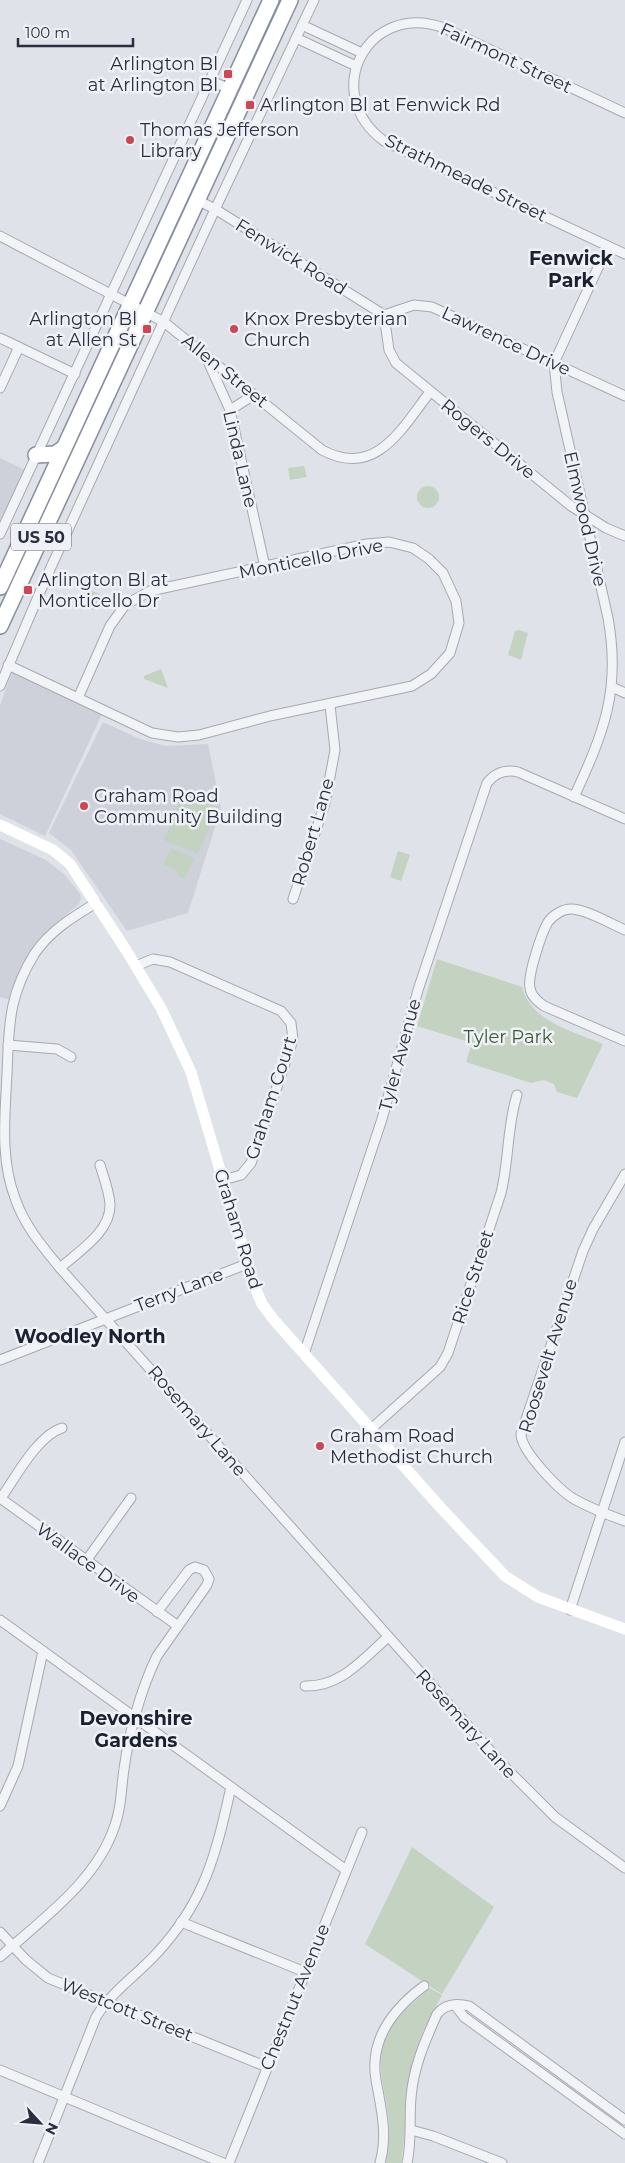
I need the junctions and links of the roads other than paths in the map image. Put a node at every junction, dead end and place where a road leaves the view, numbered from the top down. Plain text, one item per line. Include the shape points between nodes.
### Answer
1 (247, 0) edge
2 (271, 0) edge
3 (290, 0) edge
4 (314, 0) edge
5 (302, 24) junction
6 (296, 38) junction
7 (362, 53) junction
8 (356, 66) junction
9 (210, 80) junction
10 (230, 89) junction
11 (625, 112) edge
12 (197, 200) junction
13 (216, 210) junction
14 (0, 236) edge
15 (608, 246) junction
16 (625, 254) edge
17 (110, 294) junction
18 (130, 304) junction
19 (145, 312) junction
20 (384, 315) junction
21 (164, 322) junction
22 (0, 338) edge
23 (19, 347) junction
24 (205, 354) junction
25 (554, 363) junction
26 (75, 374) junction
27 (0, 388) edge
28 (430, 392) junction
29 (254, 394) junction
30 (625, 396) edge
31 (230, 410) junction
32 (64, 448) junction
33 (36, 455) junction
34 (50, 479) junction
35 (584, 516) junction
36 (0, 534) edge
37 (625, 536) edge
38 (265, 568) junction
39 (0, 587) edge
40 (0, 626) edge
41 (8, 666) junction
42 (0, 686) edge
43 (612, 687) junction
44 (625, 693) edge
45 (78, 698) junction
46 (330, 705) junction
47 (574, 797) junction
48 (625, 819) edge
49 (0, 825) edge
50 (293, 900) dead end
51 (96, 903) junction
52 (625, 930) edge
53 (136, 966) junction
54 (625, 1041) edge
55 (8, 1045) junction
56 (71, 1057) dead end
57 (517, 1095) dead end
58 (100, 1165) dead end
59 (625, 1174) edge
60 (223, 1180) junction
61 (247, 1264) junction
62 (60, 1268) junction
63 (106, 1318) junction
64 (304, 1354) junction
65 (0, 1360) edge
66 (62, 1428) dead end
67 (371, 1429) junction
68 (625, 1442) edge
69 (0, 1498) edge
70 (132, 1498) dead end
71 (603, 1512) junction
72 (625, 1521) edge
73 (86, 1561) junction
74 (570, 1610) junction
75 (157, 1612) junction
76 (0, 1620) edge
77 (178, 1626) junction
78 (625, 1628) edge
79 (388, 1637) junction
80 (43, 1651) junction
81 (305, 1686) dead end
82 (136, 1718) junction
83 (230, 1787) junction
84 (0, 1806) edge
85 (362, 1832) dead end
86 (625, 1868) edge
87 (346, 1870) junction
88 (181, 1922) junction
89 (0, 1932) edge
90 (13, 1946) junction
91 (0, 1957) edge
92 (305, 1972) junction
93 (424, 1986) dead end
94 (105, 2001) junction
95 (455, 2005) junction
96 (267, 2067) junction
97 (0, 2070) edge
98 (64, 2098) junction
99 (616, 2113) junction
100 (625, 2120) edge
101 (608, 2122) junction
102 (411, 2130) junction
103 (625, 2134) edge
104 (38, 2163) edge
105 (223, 2163) edge
106 (229, 2163) edge
107 (380, 2163) edge
108 (407, 2163) edge
109 (502, 2163) edge

1 - 9 street
2 - 10 highway, US 50
3 - 12 highway, US 50
4 - 5 street
5 - 6 street
5 - 7 street
6 - 8 street
6 - 13 street
7 - 8 street, Fairmont Street
7 - 11 street, Fairmont Street via 377,36 398,25 433,24
8 - 15 street, Strathmeade Street via 353,82 356,105 367,126 384,141
9 - 10 street
9 - 17 street
10 - 18 highway, US 50
12 - 13 street, Fenwick Road
12 - 19 highway, US 50
13 - 20 street, Fenwick Road
13 - 21 street
14 - 17 street, Allen Street
15 - 16 street, Strathmeade Street
15 - 25 street
17 - 18 street, Allen Street
17 - 26 street
18 - 19 street, Allen Street
18 - 32 highway, US 50
19 - 21 street, Allen Street
19 - 40 highway, US 50
20 - 25 street, Lawrence Drive via 414,305 426,305
20 - 28 street, Rogers Drive via 392,357
21 - 24 street, Allen Street
21 - 41 street
22 - 23 street
23 - 26 street
23 - 27 street
24 - 29 street, Allen Street
24 - 31 street, Linda Lane
25 - 30 street, Lawrence Drive
25 - 35 street, Elmwood Drive via 557,392
26 - 33 street
28 - 29 street, Allen Street via 385,447 368,456 348,459 322,450
28 - 35 street, Rogers Drive
29 - 31 street
31 - 38 street, Linda Lane
32 - 33 highway via 55,454
32 - 34 highway, US 50
33 - 34 highway via 45,464
33 - 36 street
34 - 39 highway, US 50
35 - 37 street, Rogers Drive
35 - 43 street, Elmwood Drive via 611,636
38 - 45 street, Monticello Drive via 150,591 126,605 110,626
38 - 46 street, Monticello Drive via 367,544 389,542 413,548 429,559 443,573 453,594 459,623 450,653 431,674 412,686
41 - 42 street
41 - 45 street, Monticello Drive
43 - 44 street
43 - 47 street, Elmwood Drive via 603,731
45 - 46 street, Monticello Drive via 152,733 178,737
46 - 50 street, Robert Lane via 335,750 325,803
47 - 48 street
47 - 64 street, Tyler Avenue via 512,771 496,775 488,783 418,990 382,1119
49 - 51 street, Graham Road via 60,855 80,877
51 - 53 street, Graham Road
51 - 55 street, Rosemary Lane via 57,928 35,953 13,1004
52 - 54 street via 577,910 559,912 546,927 529,985 533,996 544,1006
53 - 60 street, Graham Road via 165,1016 191,1072
53 - 60 street, Graham Court via 153,959 170,962 281,1011 296,1021 293,1040 251,1163 242,1175
55 - 56 street via 57,1049
55 - 62 street, Rosemary Lane via 4,1140 8,1175 26,1222
57 - 67 street, Rice Street via 501,1193 445,1359
58 - 62 street via 110,1206 106,1222 96,1236
59 - 71 street, Roosevelt Avenue via 583,1251 521,1434 527,1450 566,1493
60 - 61 street, Graham Road
61 - 63 street, Terry Lane
61 - 64 street, Graham Road via 262,1304
62 - 63 street, Rosemary Lane
63 - 65 street, Terry Lane
63 - 79 street, Rosemary Lane
64 - 67 street, Graham Road
66 - 69 street via 43,1440
67 - 74 street, Graham Road via 505,1576 538,1597
68 - 71 street
69 - 73 street, Wallace Drive
70 - 73 street
71 - 72 street, Roosevelt Avenue
71 - 74 street
73 - 75 street, Wallace Drive
74 - 78 street, Graham Road
75 - 77 street, Wallace Drive
75 - 77 street via 189,1570 195,1567 204,1570 209,1579 207,1585
76 - 80 street
77 - 82 street via 151,1668
79 - 81 street via 343,1677 324,1685
79 - 86 street, Rosemary Lane via 537,1802
80 - 82 street
80 - 84 street via 18,1766
82 - 83 street
82 - 90 street via 126,1756 120,1809 102,1855 86,1877
83 - 87 street
83 - 88 street via 211,1866
85 - 87 street, Chestnut Avenue
87 - 92 street, Chestnut Avenue
88 - 92 street
88 - 94 street via 157,1954
89 - 90 street, Westcott Street
90 - 91 street
90 - 94 street, Westcott Street via 48,1978
92 - 96 street, Chestnut Avenue
93 - 107 street via 391,2016 378,2042 375,2069 384,2123
94 - 96 street, Westcott Street
94 - 98 street
95 - 99 street via 469,2006
95 - 101 street via 464,2017
95 - 102 street via 446,2006 437,2014 417,2064 411,2098
96 - 106 street, Chestnut Avenue
97 - 98 street
98 - 104 street
98 - 105 street
99 - 100 street
99 - 101 street
101 - 103 street
102 - 108 street
102 - 109 street

